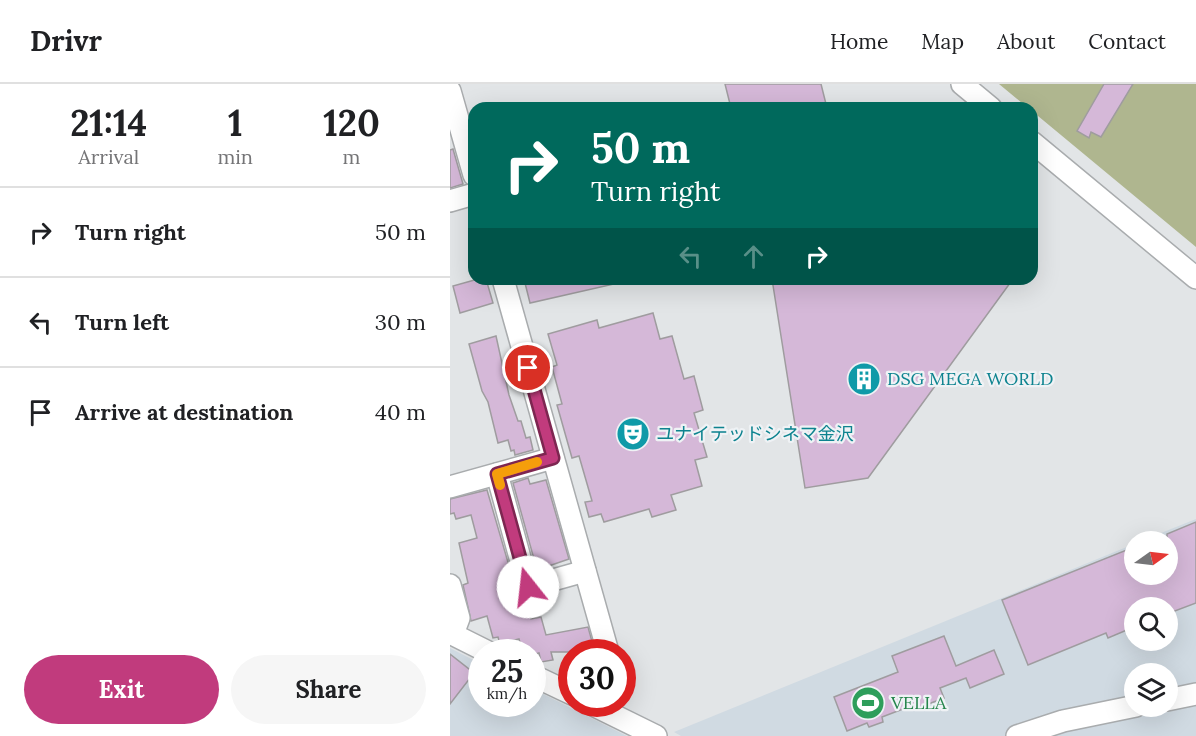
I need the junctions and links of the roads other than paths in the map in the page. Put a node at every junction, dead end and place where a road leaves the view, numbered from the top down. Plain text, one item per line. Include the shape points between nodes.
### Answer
1 (962, 84) edge
2 (451, 99) edge
3 (984, 102) edge
4 (1038, 147) edge
5 (468, 155) edge
6 (468, 196) edge
7 (450, 201) edge
8 (1196, 278) edge
9 (505, 285) edge
10 (553, 458) junction
11 (497, 474) junction
12 (450, 487) edge
13 (585, 571) junction
14 (450, 585) edge
15 (451, 634) edge
16 (604, 639) edge
17 (468, 642) edge
18 (1196, 694) edge
19 (1178, 698) edge
20 (1124, 708) edge
21 (621, 717) edge
22 (656, 736) edge
23 (1017, 736) edge

1 - 3 street
2 - 5 street
4 - 8 street
6 - 7 street
9 - 10 street
10 - 11 street
10 - 13 street
11 - 12 street
11 - 13 street via 528,587
13 - 16 street
14 - 15 street via 459,618
15 - 17 street
18 - 19 street
20 - 23 street via 1063,721
21 - 22 street

